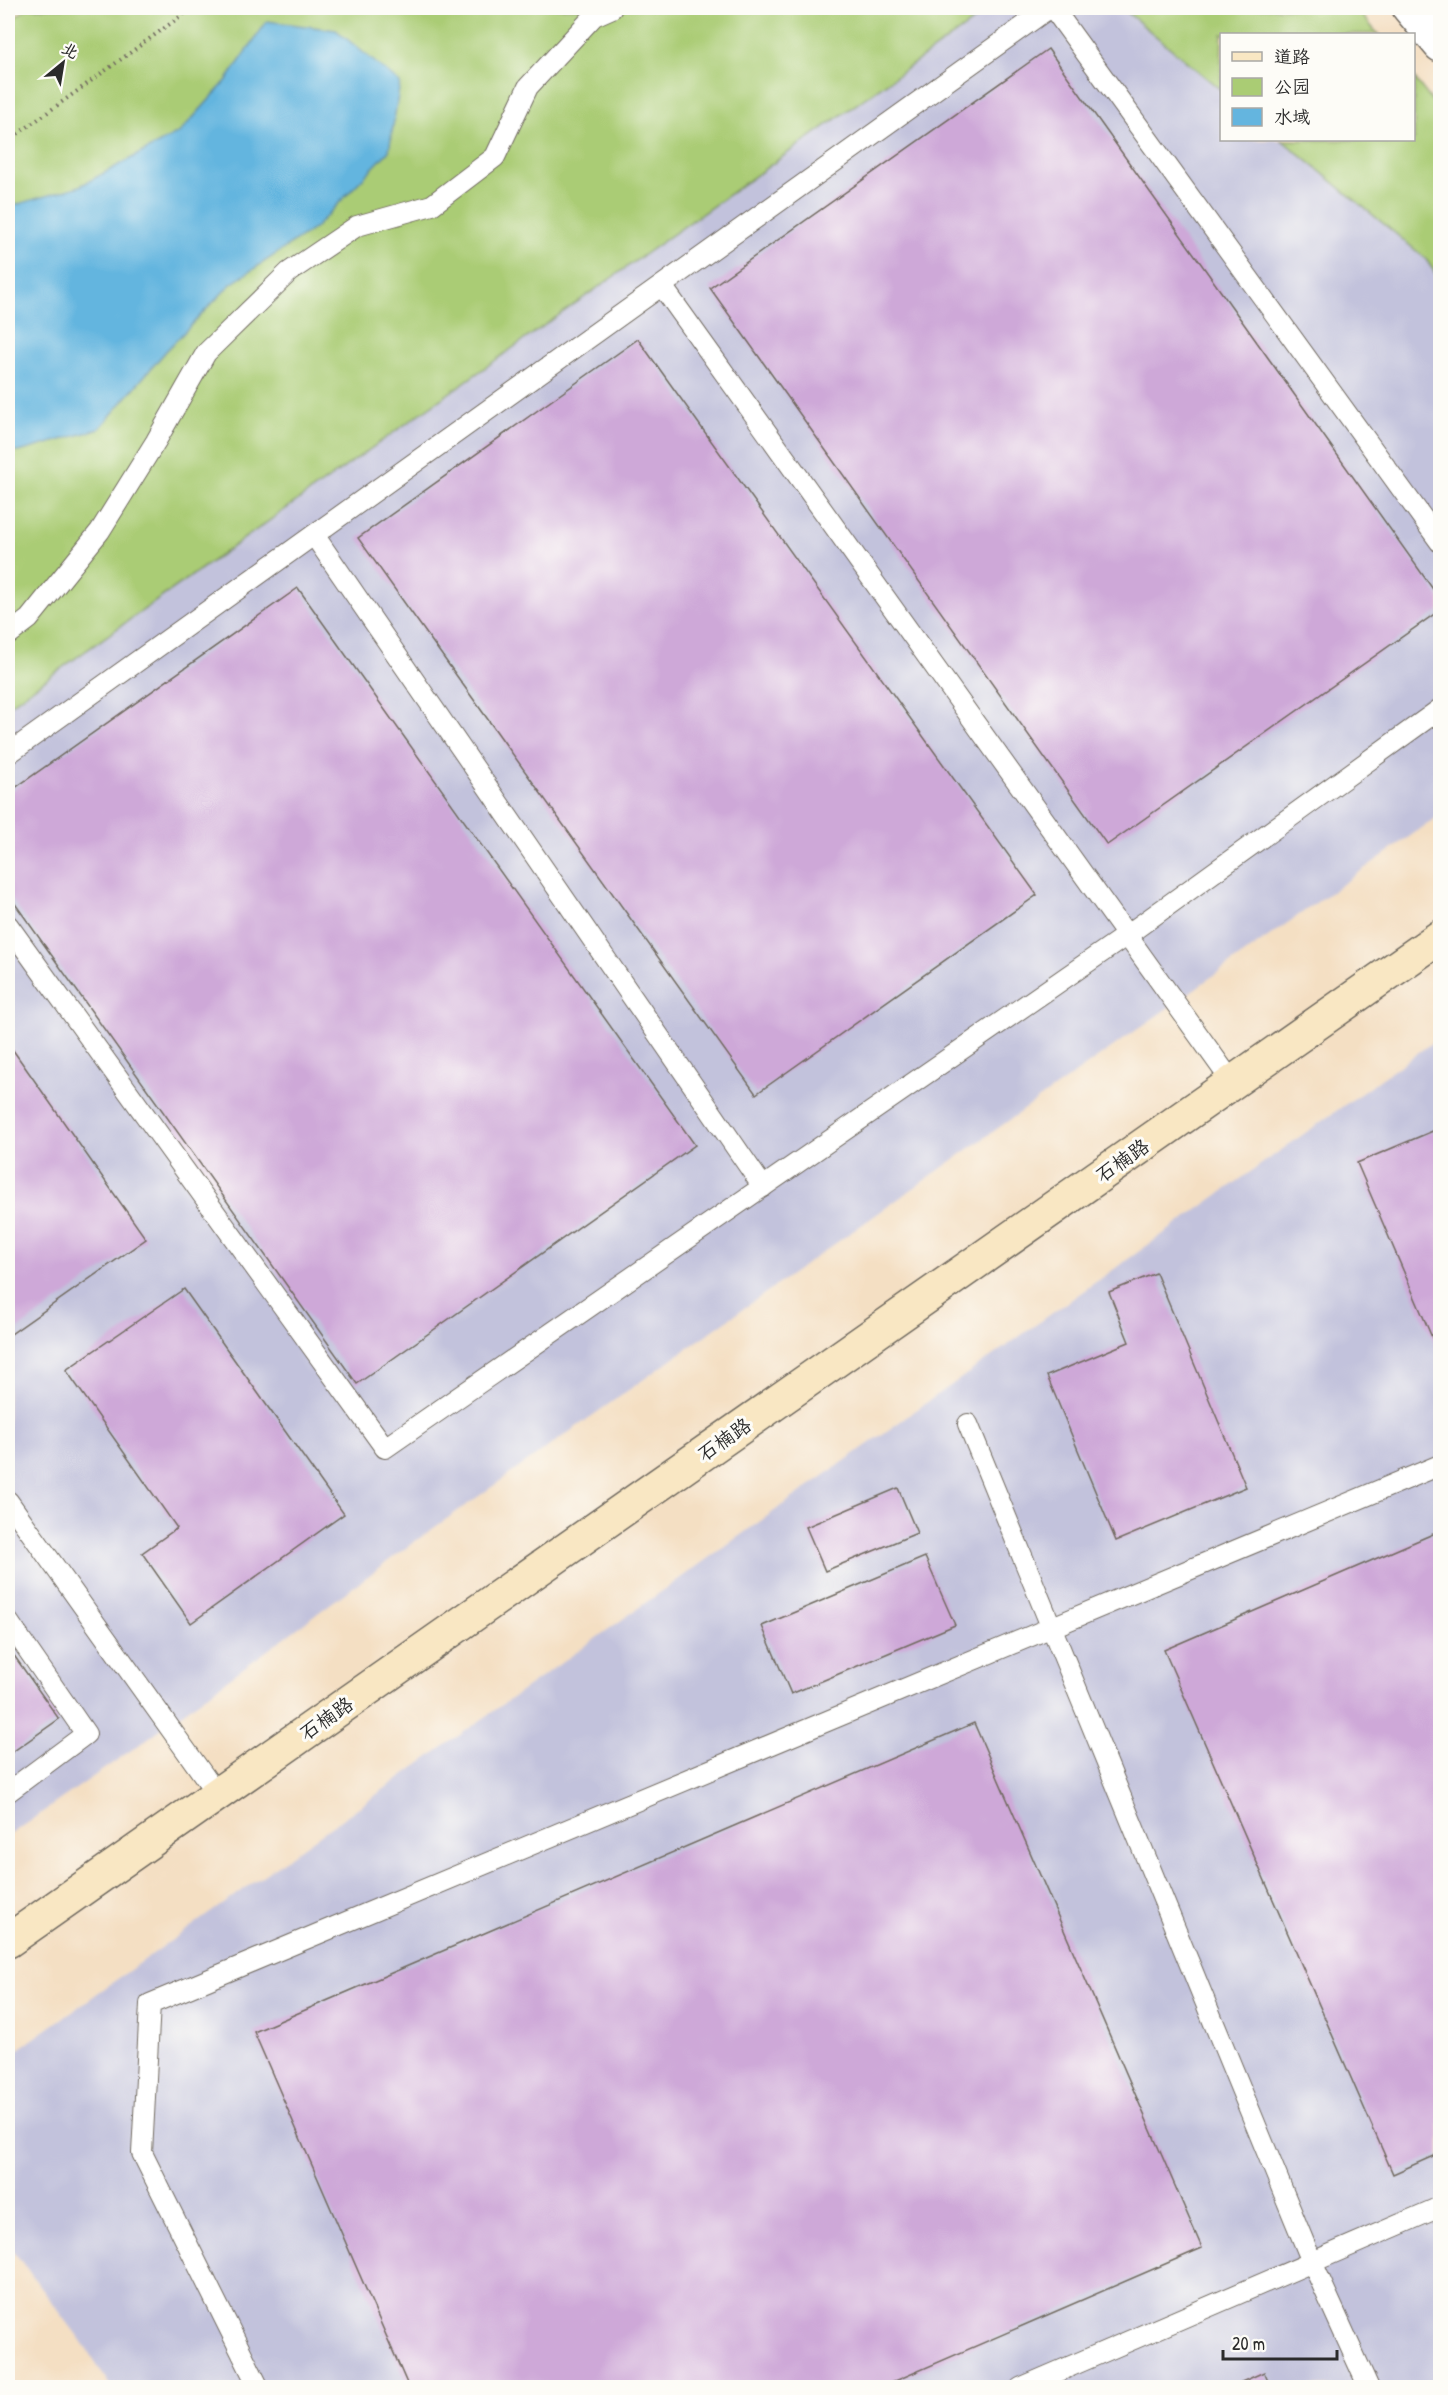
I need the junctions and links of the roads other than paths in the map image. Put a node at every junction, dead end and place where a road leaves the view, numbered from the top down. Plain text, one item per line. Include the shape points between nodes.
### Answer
1 (612, 8) edge
2 (1051, 8) edge
3 (1409, 8) edge
4 (1440, 45) edge
5 (662, 286) junction
6 (314, 535) junction
7 (1440, 542) edge
8 (8, 635) edge
9 (1440, 710) edge
10 (8, 754) edge
11 (8, 925) edge
12 (1127, 935) junction
13 (1440, 937) edge
14 (1232, 1083) junction
15 (763, 1187) junction
16 (968, 1424) dead end
17 (1440, 1465) edge
18 (8, 1501) edge
19 (8, 1621) edge
20 (1051, 1628) junction
21 (8, 1792) edge
22 (217, 1794) junction
23 (8, 1941) edge
24 (1440, 2207) edge
25 (1312, 2262) junction
26 (259, 2388) edge
27 (1020, 2388) edge
28 (1370, 2388) edge

1 - 8 lane via 594,16 528,87 495,157 432,206 357,226 289,273 206,352 100,531 29,620
2 - 5 lane
2 - 7 lane
3 - 4 street
5 - 6 lane
5 - 12 lane
6 - 10 lane
6 - 15 lane
9 - 12 lane
11 - 15 lane via 385,1448
12 - 14 lane
12 - 15 lane
13 - 14 street, 石楠路
14 - 22 street, 石楠路
16 - 20 lane
17 - 20 lane
18 - 22 lane
19 - 21 lane via 86,1734
20 - 25 lane
20 - 26 lane via 150,2004 142,2153
22 - 23 street, 石楠路
24 - 25 lane
25 - 27 lane
25 - 28 lane

